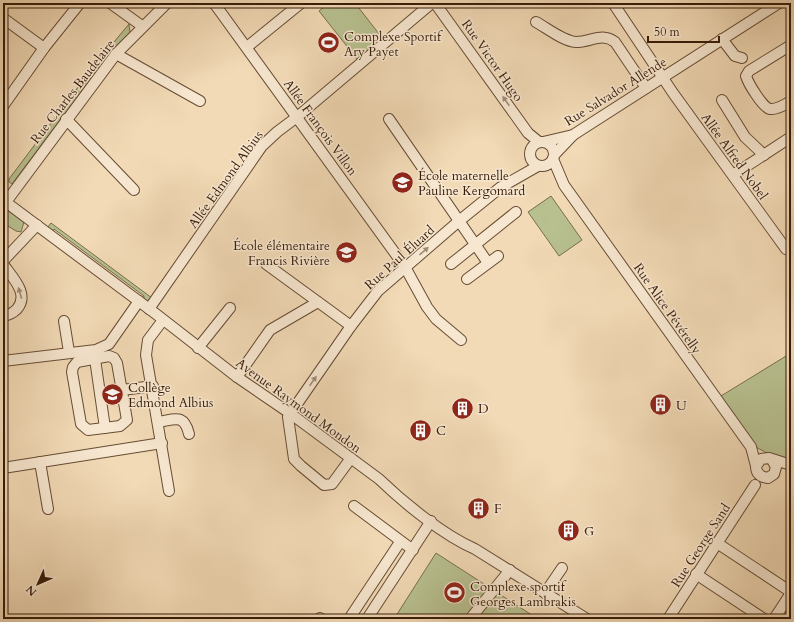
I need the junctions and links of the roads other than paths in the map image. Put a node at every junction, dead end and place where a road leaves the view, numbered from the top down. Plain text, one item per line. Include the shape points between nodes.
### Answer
1 (80, 3) edge
2 (110, 3) edge
3 (167, 3) edge
4 (214, 3) edge
5 (300, 3) edge
6 (613, 3) edge
7 (779, 3) edge
8 (436, 4) edge
9 (3, 18) edge
10 (536, 22) dead end
11 (142, 26) junction
12 (722, 39) junction
13 (791, 44) edge
14 (247, 47) junction
15 (44, 48) junction
16 (116, 54) junction
17 (742, 58) dead end
18 (663, 77) junction
19 (646, 88) junction
20 (722, 100) dead end
21 (200, 101) dead end
22 (791, 101) edge
23 (3, 106) edge
24 (297, 117) junction
25 (66, 118) junction
26 (389, 120) dead end
27 (573, 135) junction
28 (791, 137) edge
29 (541, 142) junction
30 (764, 155) junction
31 (554, 157) junction
32 (540, 166) junction
33 (733, 175) junction
34 (564, 185) junction
35 (134, 190) dead end
36 (4, 201) edge
37 (516, 212) dead end
38 (459, 220) junction
39 (37, 225) junction
40 (475, 245) junction
41 (788, 247) edge
42 (498, 256) dead end
43 (3, 263) edge
44 (488, 263) junction
45 (266, 264) dead end
46 (451, 264) dead end
47 (405, 267) junction
48 (467, 279) dead end
49 (138, 301) junction
50 (318, 302) junction
51 (230, 308) dead end
52 (149, 309) junction
53 (3, 316) edge
54 (163, 320) junction
55 (64, 321) dead end
56 (351, 326) junction
57 (461, 340) dead end
58 (198, 348) junction
59 (69, 352) junction
60 (95, 359) junction
61 (3, 361) edge
62 (237, 377) junction
63 (152, 386) junction
64 (122, 390) junction
65 (291, 414) junction
66 (158, 422) junction
67 (105, 428) junction
68 (189, 434) dead end
69 (162, 443) junction
70 (751, 447) junction
71 (351, 458) junction
72 (769, 459) junction
73 (40, 462) junction
74 (791, 465) edge
75 (3, 468) edge
76 (756, 468) junction
77 (771, 476) junction
78 (755, 484) junction
79 (169, 491) dead end
80 (354, 506) dead end
81 (48, 509) dead end
82 (431, 521) junction
83 (400, 542) junction
84 (717, 542) junction
85 (413, 550) junction
86 (562, 568) dead end
87 (510, 570) junction
88 (696, 574) junction
89 (545, 593) junction
90 (791, 593) edge
91 (349, 619) edge
92 (367, 619) edge
93 (470, 619) edge
94 (587, 619) edge
95 (668, 619) edge
96 (764, 619) edge
97 (774, 619) edge

1 - 15 street
2 - 11 street
3 - 11 street, Rue Charles Baudelaire
4 - 14 street, Allée François Villon
5 - 14 street
6 - 18 street, Allée Alfred Nobel
7 - 12 street, Rue Salvador Allende
8 - 24 street, Allée Edmond Albius
29 -> 8 street, Rue Victor Hugo via 528,133
9 - 15 street
10 - 19 street via 576,42 610,38 616,42
11 - 16 street, Rue Charles Baudelaire
12 - 17 street via 735,56
12 - 18 street, Rue Salvador Allende
13 - 22 street via 749,71 746,76 768,108 774,109
14 - 24 street, Allée François Villon
15 - 23 street
16 - 21 street
16 - 25 street, Rue Charles Baudelaire
18 - 19 street, Rue Salvador Allende
18 - 33 street, Allée Alfred Nobel
19 - 27 street, Rue Salvador Allende
20 - 30 street via 745,137
24 - 47 street, Allée François Villon
24 - 52 street, Allée Edmond Albius via 262,146
25 - 35 street
25 - 36 street, Rue Charles Baudelaire
26 - 38 street
27 - 29 street, Rue Salvador Allende
27 - 31 street
28 - 30 street
29 - 31 street via 550,145
29 - 32 street via 532,147 530,154 532,162
30 - 33 street
31 - 32 street via 549,165
31 - 34 street, Rue Alice Pévérelly
32 - 34 street, Rue Alice Pévérelly
32 - 38 street, Rue Paul Éluard via 501,187
33 - 41 street, Allée Alfred Nobel
34 - 70 street, Rue Alice Pévérelly
36 - 39 street, Avenue Raymond Mondon
37 - 40 street
38 - 40 street
47 -> 38 street, Rue Paul Éluard
39 - 43 street
39 - 49 street, Avenue Raymond Mondon
40 - 44 street
40 - 46 street
42 - 44 street
53 -> 43 street via 10,315 21,304 22,298 21,291
44 - 48 street
45 - 50 street
47 - 56 street, Rue Paul Éluard via 378,291
47 - 57 street, Allée François Villon via 436,319
49 - 52 street, Avenue Raymond Mondon
49 - 59 street via 106,347
50 - 56 street
50 - 62 street via 270,330
51 - 58 street
52 - 54 street, Avenue Raymond Mondon
54 - 58 street, Avenue Raymond Mondon
54 - 63 street via 148,340 147,346 146,355
55 - 59 street
65 -> 56 street, Rue Paul Éluard
58 - 62 street, Avenue Raymond Mondon
59 - 61 street
60 - 64 street via 109,356 114,358
60 - 67 street
60 - 67 street via 77,362 72,372 81,424 88,430
62 - 65 street, Avenue Raymond Mondon
63 - 64 street
63 - 66 street
64 - 67 street via 127,420 120,426
65 - 71 street, Avenue Raymond Mondon
65 - 71 street via 288,421 294,459 324,485 332,484
66 - 68 street via 183,420
66 - 69 street
69 - 73 street
69 - 79 street
70 - 72 street, Rue Alice Pévérelly
70 - 76 street, Rue Alice Pévérelly
71 - 82 street, Avenue Raymond Mondon
72 - 74 street
72 - 76 street via 761,459
72 - 77 street via 776,467
73 - 75 street
73 - 81 street
74 - 77 street
76 - 77 street via 761,476
76 - 78 street, Rue Alice Pévérelly
77 - 78 street
78 - 84 street, Rue George Sand
80 - 83 street
82 - 85 street
82 - 87 street, Avenue Raymond Mondon via 460,542
83 - 85 street
83 - 91 street
84 - 88 street, Rue George Sand
84 - 90 street
85 - 92 street
86 - 89 street
87 - 89 street, Avenue Raymond Mondon
87 - 93 street
88 - 95 street, Rue George Sand
88 - 96 street
89 - 94 street, Avenue Raymond Mondon
90 - 97 street

